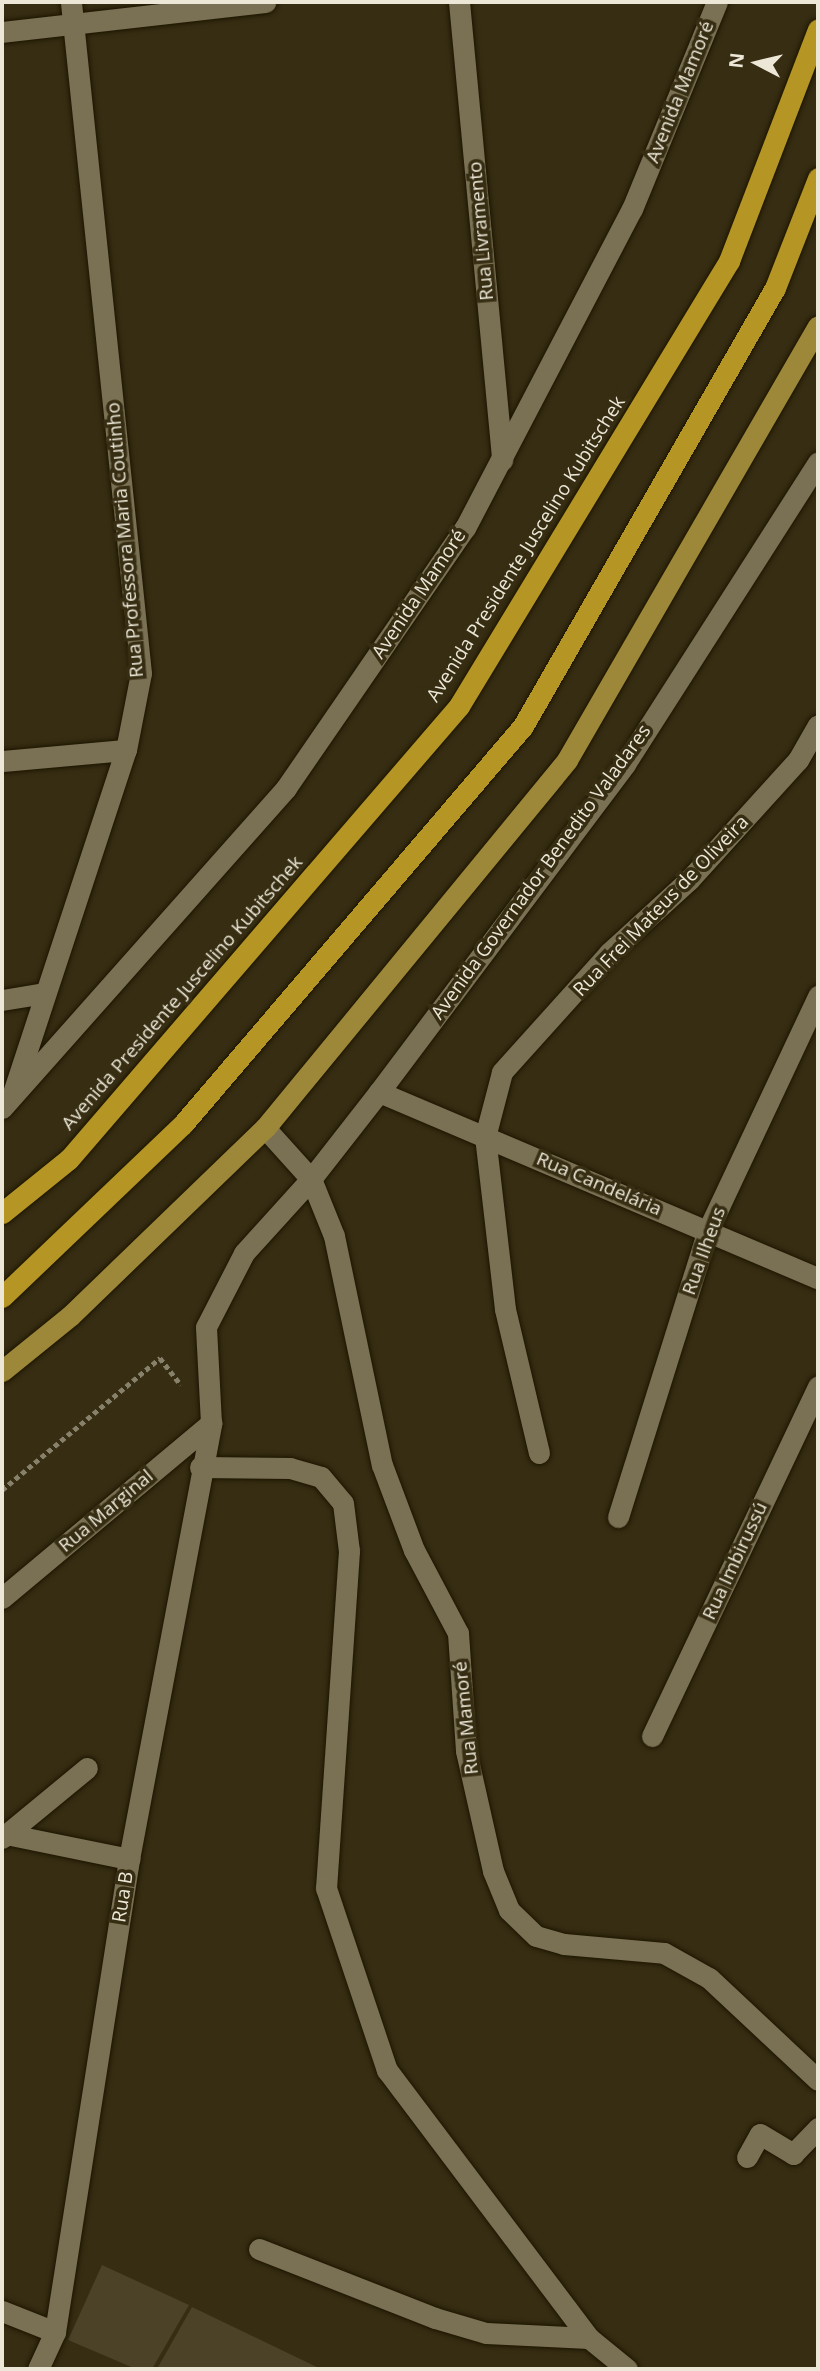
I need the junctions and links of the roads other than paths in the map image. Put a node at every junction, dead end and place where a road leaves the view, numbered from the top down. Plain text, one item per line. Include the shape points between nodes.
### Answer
1 (71, 2) edge
2 (265, 2) edge
3 (459, 2) edge
4 (717, 2) edge
5 (74, 24) junction
6 (818, 29) edge
7 (2, 33) edge
8 (818, 178) edge
9 (818, 326) edge
10 (502, 460) junction
11 (818, 462) edge
12 (818, 725) edge
13 (125, 750) junction
14 (2, 761) edge
15 (45, 993) junction
16 (818, 996) edge
17 (2, 1000) edge
18 (379, 1092) junction
19 (6, 1105) edge
20 (265, 1128) junction
21 (485, 1136) junction
22 (311, 1179) junction
23 (2, 1213) edge
24 (709, 1230) junction
25 (818, 1278) edge
26 (2, 1297) edge
27 (2, 1371) edge
28 (818, 1386) edge
29 (211, 1423) junction
30 (539, 1453) dead end
31 (200, 1467) junction
32 (618, 1517) dead end
33 (2, 1598) edge
34 (652, 1736) dead end
35 (87, 1768) dead end
36 (4, 1836) edge
37 (129, 1859) junction
38 (818, 2080) edge
39 (818, 2128) edge
40 (747, 2157) dead end
41 (259, 2249) dead end
42 (2, 2311) edge
43 (55, 2332) junction
44 (589, 2338) junction
45 (38, 2369) edge
46 (627, 2369) edge

1 - 5 street, Rua Professora Maria Coutinho
2 - 5 street
3 - 10 street, Rua Livramento
4 - 10 street, Avenida Mamoré via 632,209
5 - 7 street
5 - 13 street, Rua Professora Maria Coutinho via 141,673
6 - 23 highway, Avenida Presidente Juscelino Kubitschek via 729,261 459,706 69,1160
8 - 26 highway via 775,288 523,726 183,1124
9 - 20 main road via 568,760
10 - 19 street, Avenida Mamoré via 465,528 286,788 140,947
11 - 18 street, Avenida Governador Benedito Valadares via 625,764
12 - 21 street, Rua Frei Mateus de Oliveira via 798,760 689,880 609,953 502,1072
13 - 14 street
13 - 15 street, Rua Professora Maria Coutinho
15 - 17 street
15 - 19 street, Rua Professora Maria Coutinho
16 - 24 street, Rua Ilheus
18 - 21 street, Rua Candelária
18 - 22 street, Avenida Governador Benedito Valadares
20 - 22 street
20 - 27 main road via 70,1316
21 - 24 street, Rua Candelária
21 - 30 street, Rua Frei Mateus de Oliveira via 505,1309
22 - 29 street, Avenida Governador Benedito Valadares via 244,1253 206,1327
22 - 38 street, Rua Mamoré via 334,1236 382,1465 414,1550 458,1633 466,1751 493,1871 509,1910 536,1936 564,1944 664,1953 709,1978
24 - 25 street, Rua Candelária
24 - 32 street, Rua Ilheus
28 - 34 street, Rua Imbirussú
29 - 31 street, Rua B
29 - 33 street, Rua Marginal
31 - 37 street, Rua B
31 - 44 street via 290,1468 321,1477 343,1503 349,1551 326,1888 387,2070
35 - 36 street
36 - 37 street
37 - 43 street, Rua B
39 - 40 street via 793,2154 760,2134
41 - 44 street via 435,2319 486,2333
42 - 43 street
43 - 45 street, Rua B
44 - 46 street

